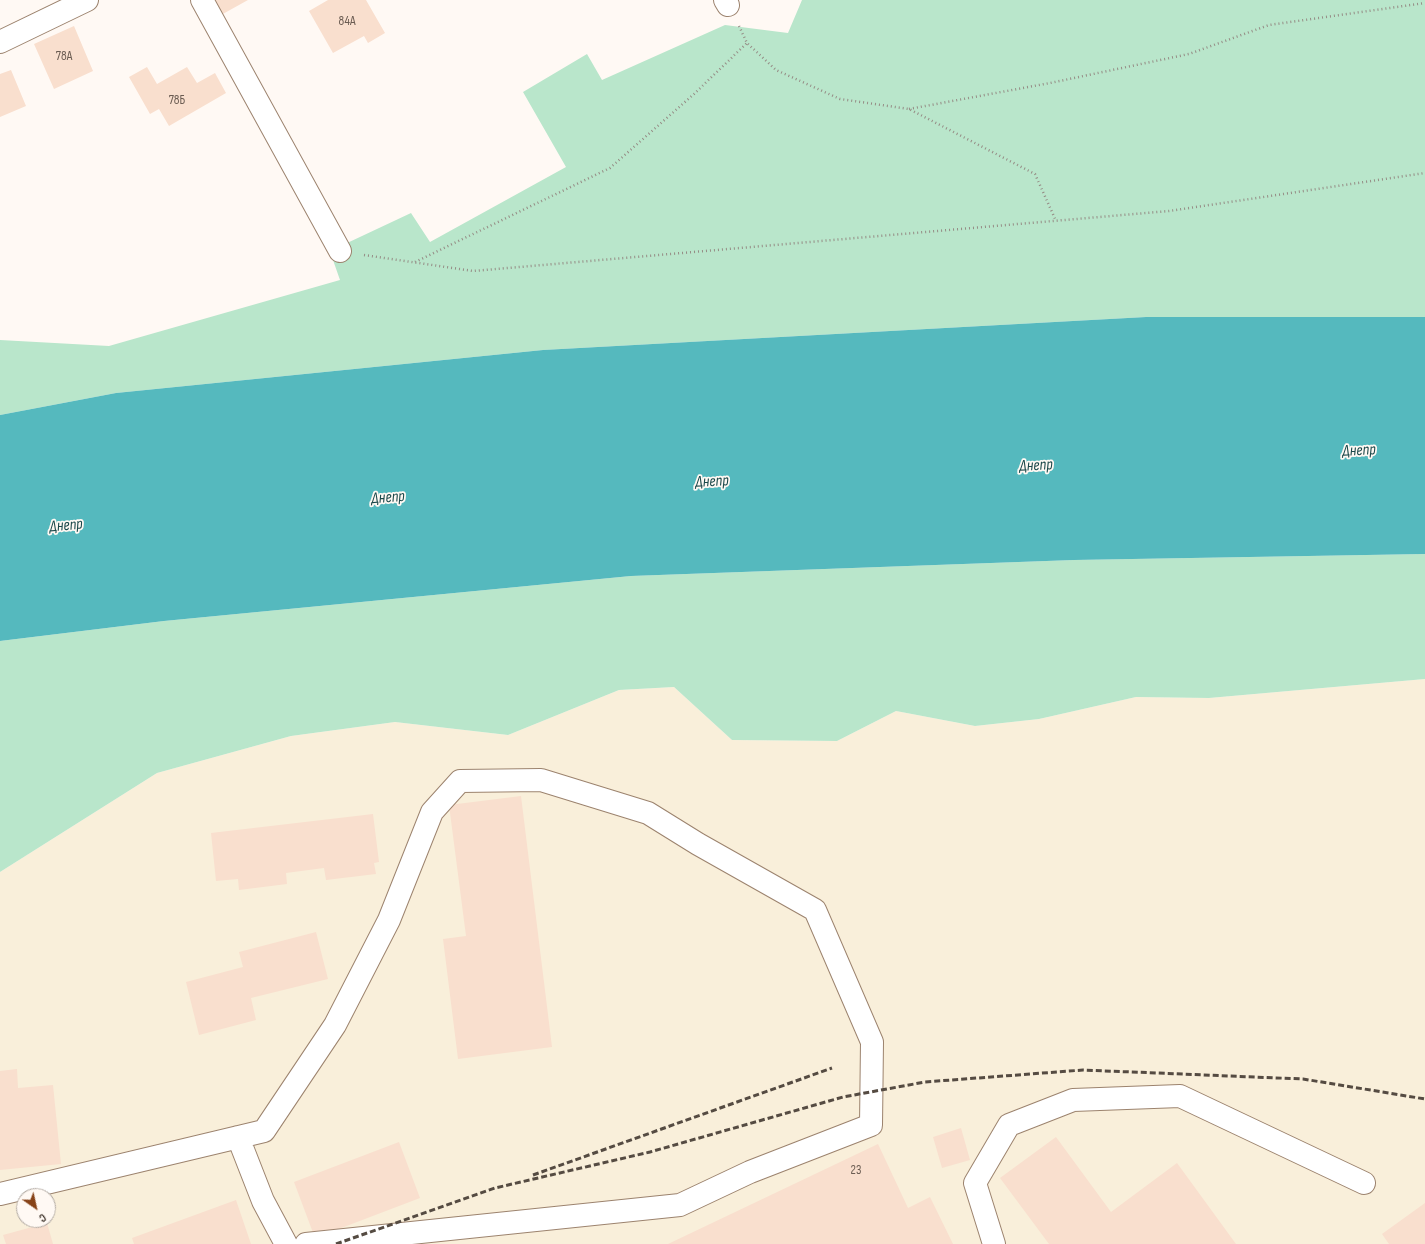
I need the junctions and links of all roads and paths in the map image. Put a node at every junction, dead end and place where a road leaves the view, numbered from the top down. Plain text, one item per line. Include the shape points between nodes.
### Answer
1 (87, 0) edge
2 (202, 0) edge
3 (727, 2) edge
4 (1425, 3) edge
5 (0, 42) edge
6 (748, 43) junction
7 (909, 109) junction
8 (1425, 173) edge
9 (1056, 221) junction
10 (340, 251) joint
11 (414, 262) junction
12 (238, 1137) junction
13 (1364, 1183) dead end
14 (0, 1194) edge
15 (286, 1244) edge
16 (306, 1244) edge
17 (994, 1244) edge

1 - 5 street
2 - 10 street
3 - 6 path
4 - 7 path via 1269,25 1188,54
6 - 7 path via 776,70 840,99
6 - 11 path via 610,168
7 - 9 path via 1035,174
8 - 9 path via 1169,211
9 - 11 path via 473,271
10 - 11 path
12 - 14 street
12 - 15 street via 263,1201
12 - 16 street via 264,1131 335,1025 389,920 432,812 460,781 541,780 648,813 815,910 872,1042 872,1125 750,1172 680,1205
13 - 17 street via 1180,1096 1073,1100 1009,1125 975,1183

